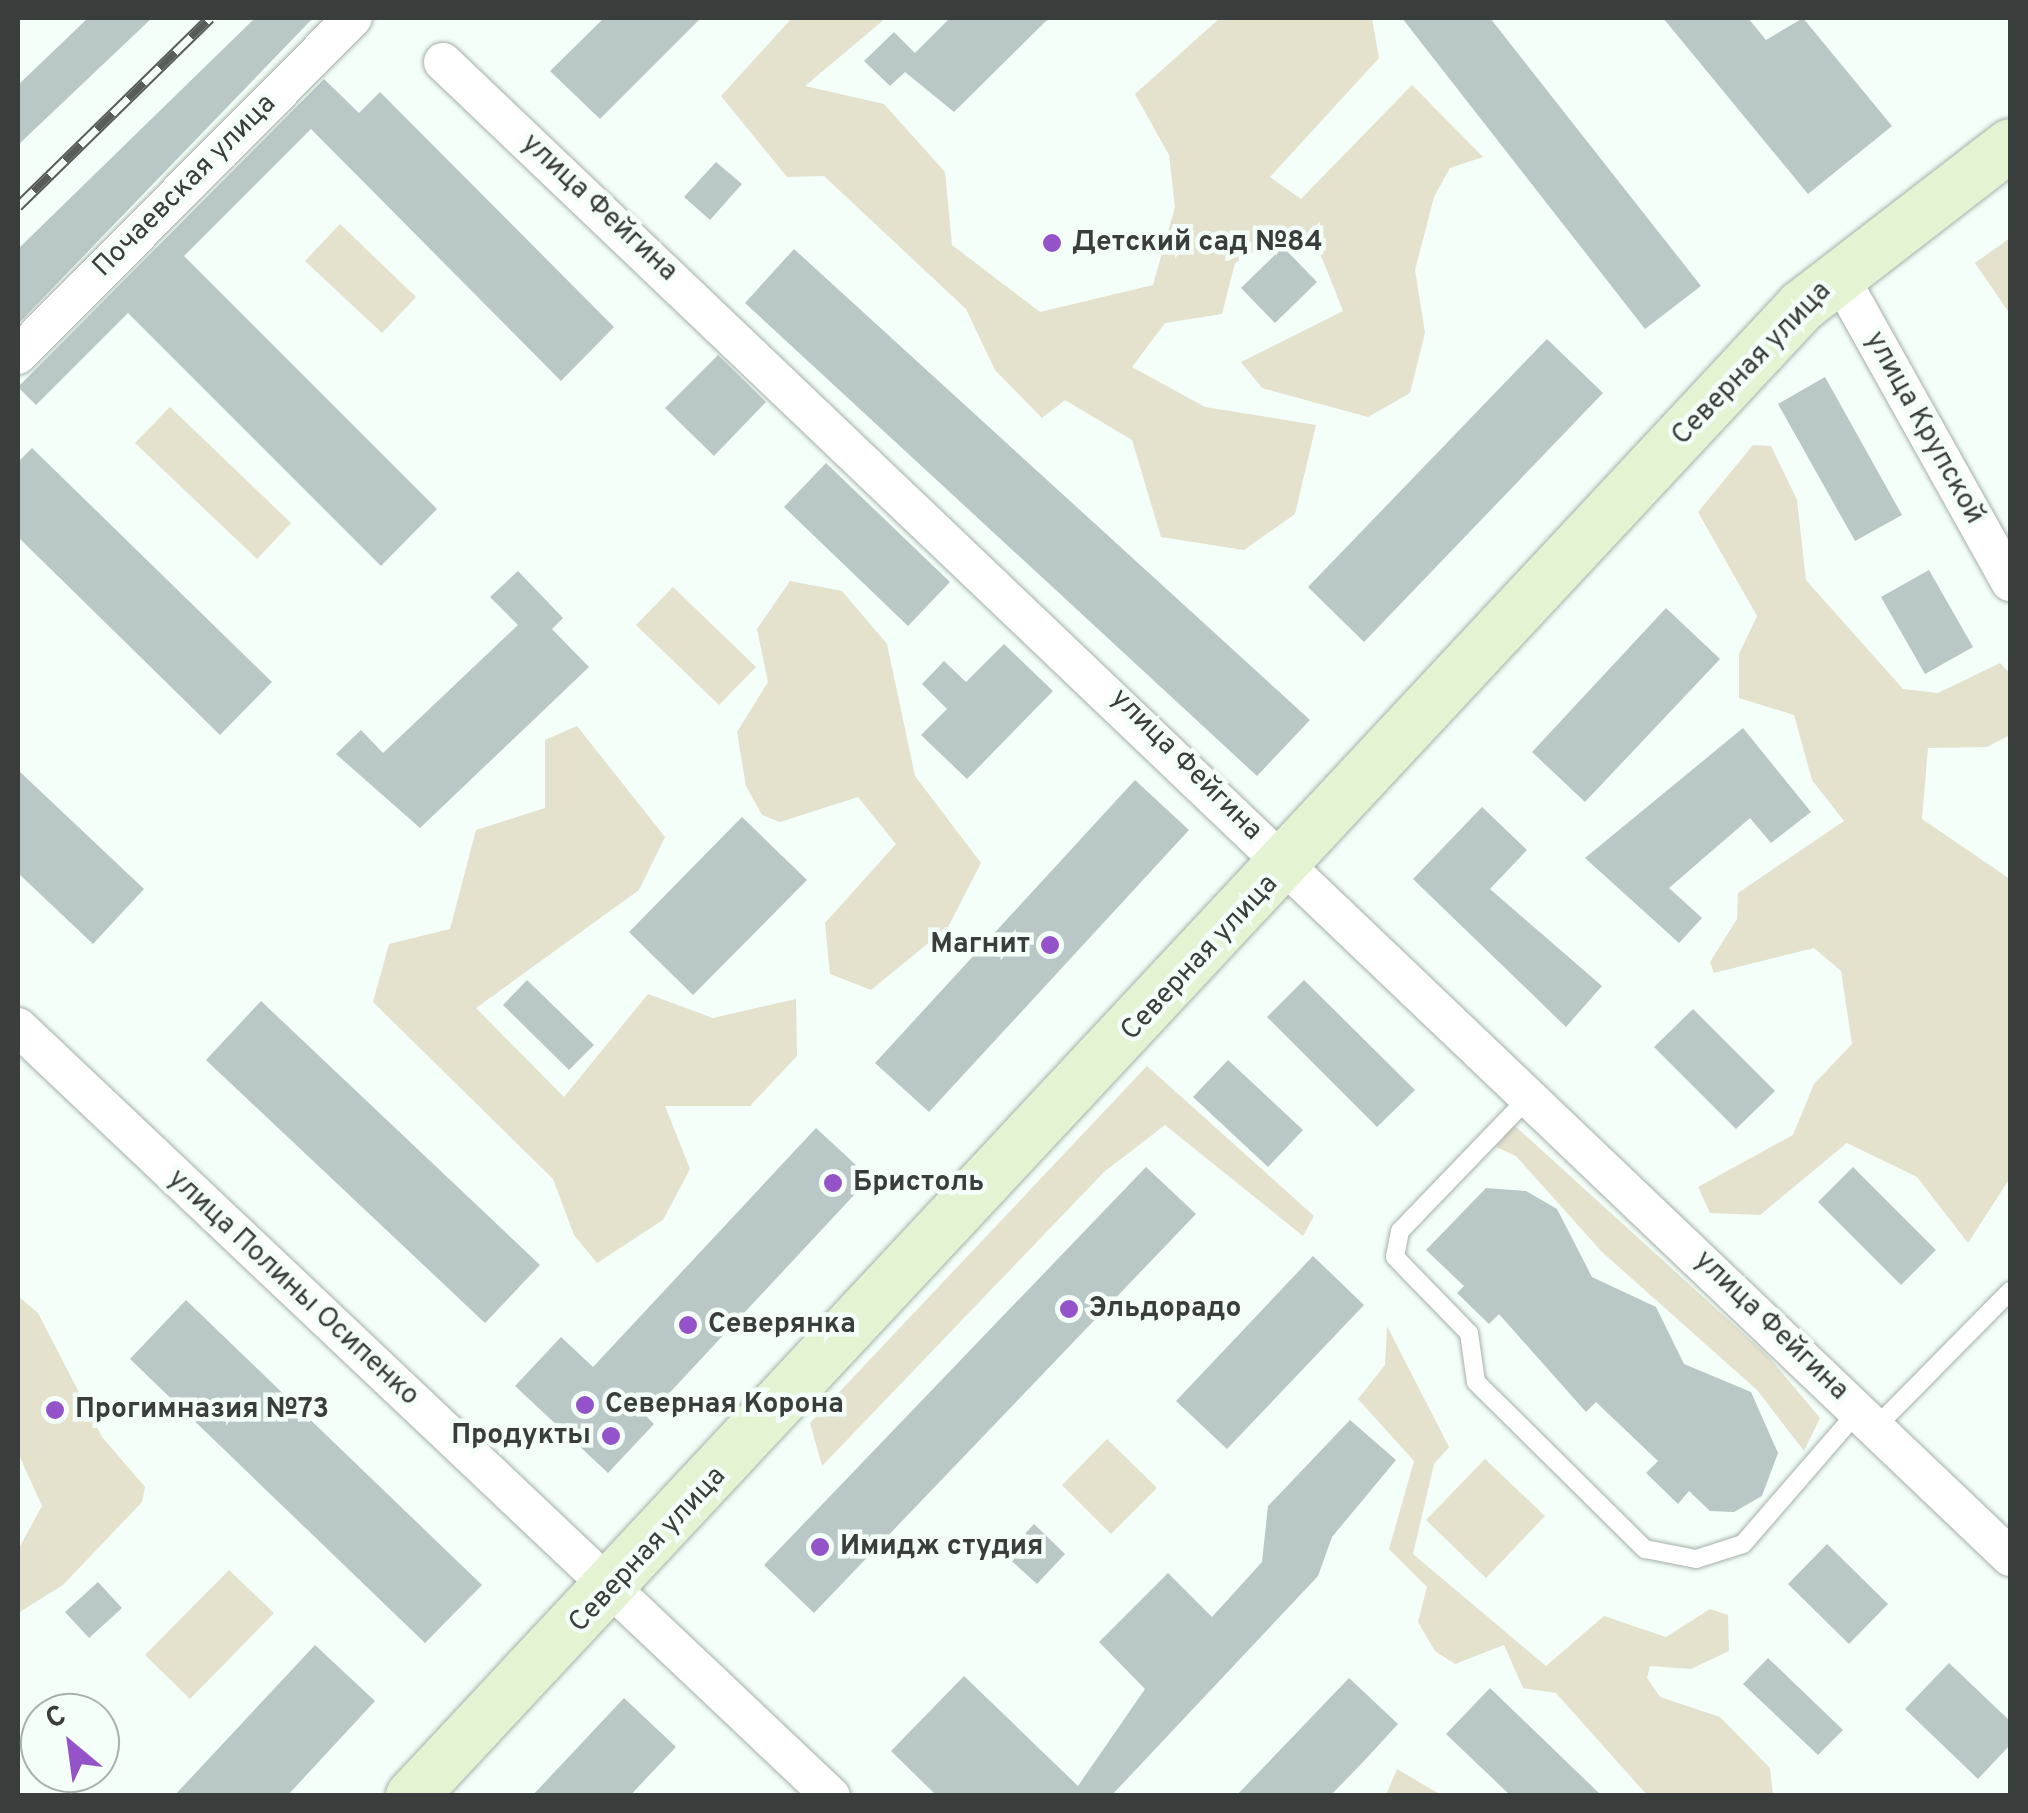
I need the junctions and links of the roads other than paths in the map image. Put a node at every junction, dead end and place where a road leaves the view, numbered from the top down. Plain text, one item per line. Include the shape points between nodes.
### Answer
1 (353, 18) edge
2 (443, 62) dead end
3 (2010, 145) edge
4 (1838, 274) junction
5 (18, 356) edge
6 (2010, 582) edge
7 (1287, 864) junction
8 (18, 1027) edge
9 (1530, 1096) junction
10 (2010, 1292) edge
11 (1867, 1419) junction
12 (2010, 1557) edge
13 (612, 1590) junction
14 (412, 1796) edge
15 (831, 1796) edge

1 - 5 street, Почаевская улица
2 - 7 street, улица Фейгина
3 - 4 street, Северная улица
4 - 6 street, улица Крупской
4 - 7 street, Северная улица
7 - 9 street, улица Фейгина
7 - 13 street, Северная улица
8 - 13 street, улица Полины Осипенко
9 - 11 street, улица Фейгина
9 - 11 lane via 1393,1248 1469,1333 1476,1382 1646,1549 1696,1559 1743,1544
10 - 11 lane
11 - 12 street, улица Фейгина
13 - 14 street, Северная улица
13 - 15 street, улица Полины Осипенко

